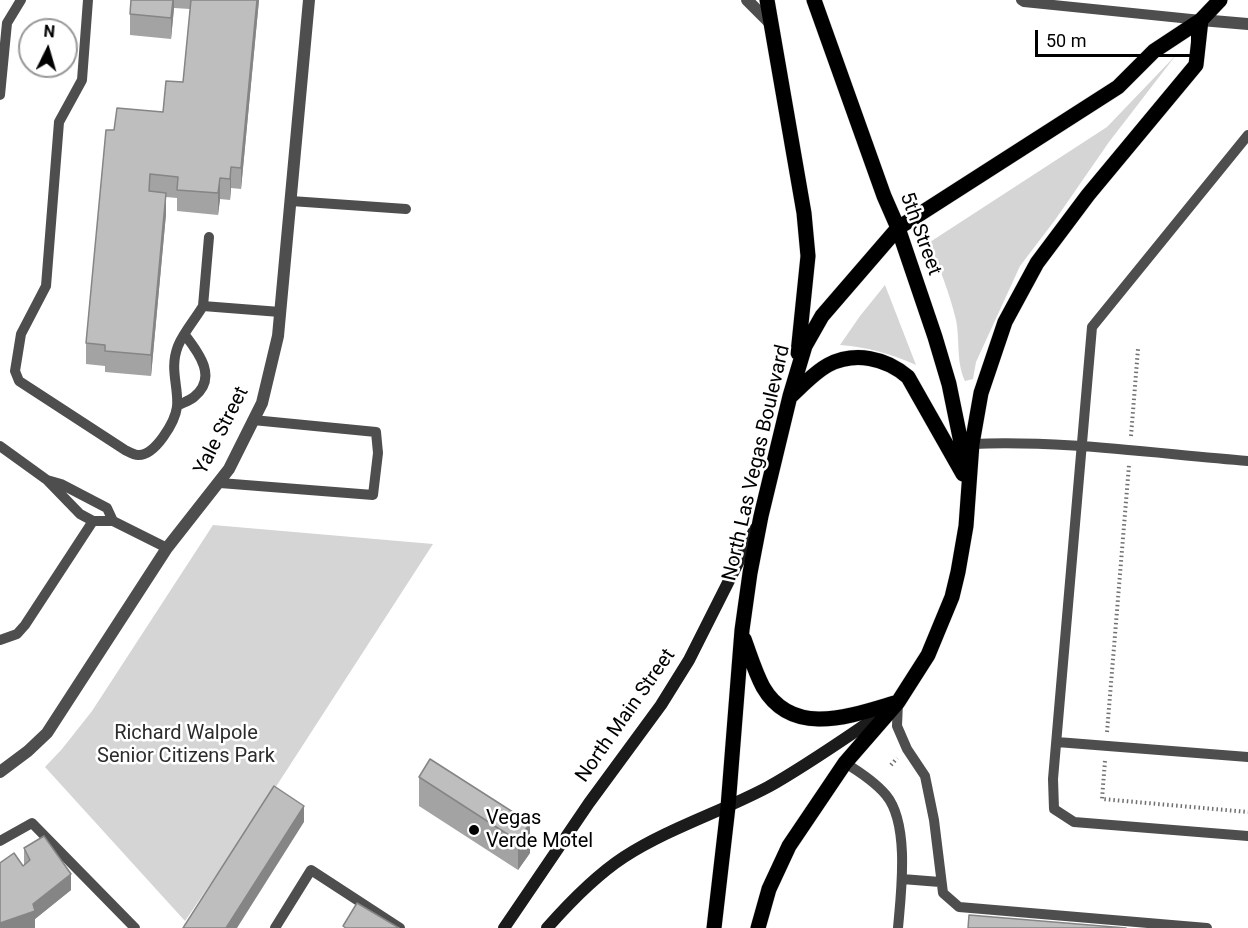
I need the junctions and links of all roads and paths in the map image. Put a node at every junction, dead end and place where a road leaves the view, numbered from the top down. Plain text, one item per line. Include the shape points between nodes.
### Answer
1 (21, 0) edge
2 (88, 0) edge
3 (309, 0) edge
4 (747, 0) edge
5 (767, 0) edge
6 (814, 0) edge
7 (1021, 0) edge
8 (1220, 0) edge
9 (1201, 20) junction
10 (771, 24) junction
11 (1248, 24) edge
12 (0, 95) edge
13 (1248, 135) edge
14 (291, 201) junction
15 (406, 208) dead end
16 (898, 228) junction
17 (208, 237) dead end
18 (203, 306) junction
19 (280, 312) junction
20 (185, 335) junction
21 (1138, 349) dead end
22 (790, 396) junction
23 (177, 406) junction
24 (253, 420) junction
25 (972, 444) junction
26 (0, 446) edge
27 (1082, 447) junction
28 (1130, 451) junction
29 (1248, 462) edge
30 (47, 480) junction
31 (220, 483) junction
32 (970, 487) junction
33 (761, 516) junction
34 (93, 521) junction
35 (113, 521) junction
36 (167, 548) junction
37 (741, 630) junction
38 (0, 640) edge
39 (898, 702) junction
40 (1057, 742) junction
41 (1106, 746) junction
42 (1248, 757) edge
43 (845, 763) junction
44 (0, 772) edge
45 (728, 807) junction
46 (1248, 812) edge
47 (1248, 836) edge
48 (0, 841) edge
49 (902, 879) junction
50 (940, 882) junction
51 (135, 928) edge
52 (275, 928) edge
53 (400, 928) edge
54 (504, 928) edge
55 (547, 928) edge
56 (714, 928) edge
57 (758, 928) edge
58 (897, 928) edge
59 (1207, 928) edge

1 - 12 lane via 7,23
2 - 23 lane via 82,80 59,122 46,286 21,334 15,371 19,381 137,455 154,449 171,424
3 - 14 street, Yale Street
4 - 10 street
5 - 10 main road
6 - 16 main road, 5th Street
7 - 9 lane
8 - 9 main road, North Las Vegas Boulevard
9 - 11 street
9 - 16 main road, North Las Vegas Boulevard via 1154,51 1118,87
9 - 25 main road via 1196,65 1037,263 1005,322 981,393
10 - 22 main road via 808,256 800,342
13 - 27 lane via 1092,327
14 - 15 lane
14 - 19 street, Yale Street
16 - 22 main road, North Las Vegas Boulevard via 822,316 805,346
16 - 32 main road, 5th Street via 949,384
17 - 18 lane
18 - 19 lane
18 - 20 lane
19 - 24 street, Yale Street via 262,403
20 - 23 lane via 175,360
20 - 23 lane via 204,362 206,373 195,397
21 - 28 path
22 - 32 main road via 828,365 852,357 895,366 908,377
22 - 33 main road, North Las Vegas Boulevard
24 - 31 street, Yale Street
24 - 31 lane via 376,432 373,495
25 - 27 lane
25 - 32 main road
26 - 30 lane
27 - 28 lane
27 - 40 lane
28 - 29 lane
28 - 41 path
30 - 34 lane via 80,514
30 - 35 lane via 107,508
31 - 36 street, Yale Street
32 - 39 main road via 952,597 928,655
33 - 37 main road, North Las Vegas Boulevard
33 - 54 main road, North Main Street via 689,660 661,705
34 - 35 lane
34 - 38 lane via 25,625 17,634
35 - 36 lane
36 - 44 street, Yale Street via 47,733
37 - 39 main road via 762,686 775,702 794,715 825,719
37 - 45 main road, North Las Vegas Boulevard
39 - 43 main road
39 - 45 main road via 820,755
39 - 50 lane via 897,726 907,750 925,776
40 - 41 lane
40 - 47 lane via 1054,809 1074,822
41 - 42 lane
41 - 46 path via 1102,799
43 - 49 lane via 887,796 894,810 901,840
43 - 57 main road via 783,856
45 - 55 main road via 624,857 584,888
45 - 56 main road, North Las Vegas Boulevard
48 - 51 lane via 32,823
49 - 50 lane
49 - 58 lane
50 - 59 lane via 943,893 959,907
52 - 53 lane via 311,870

